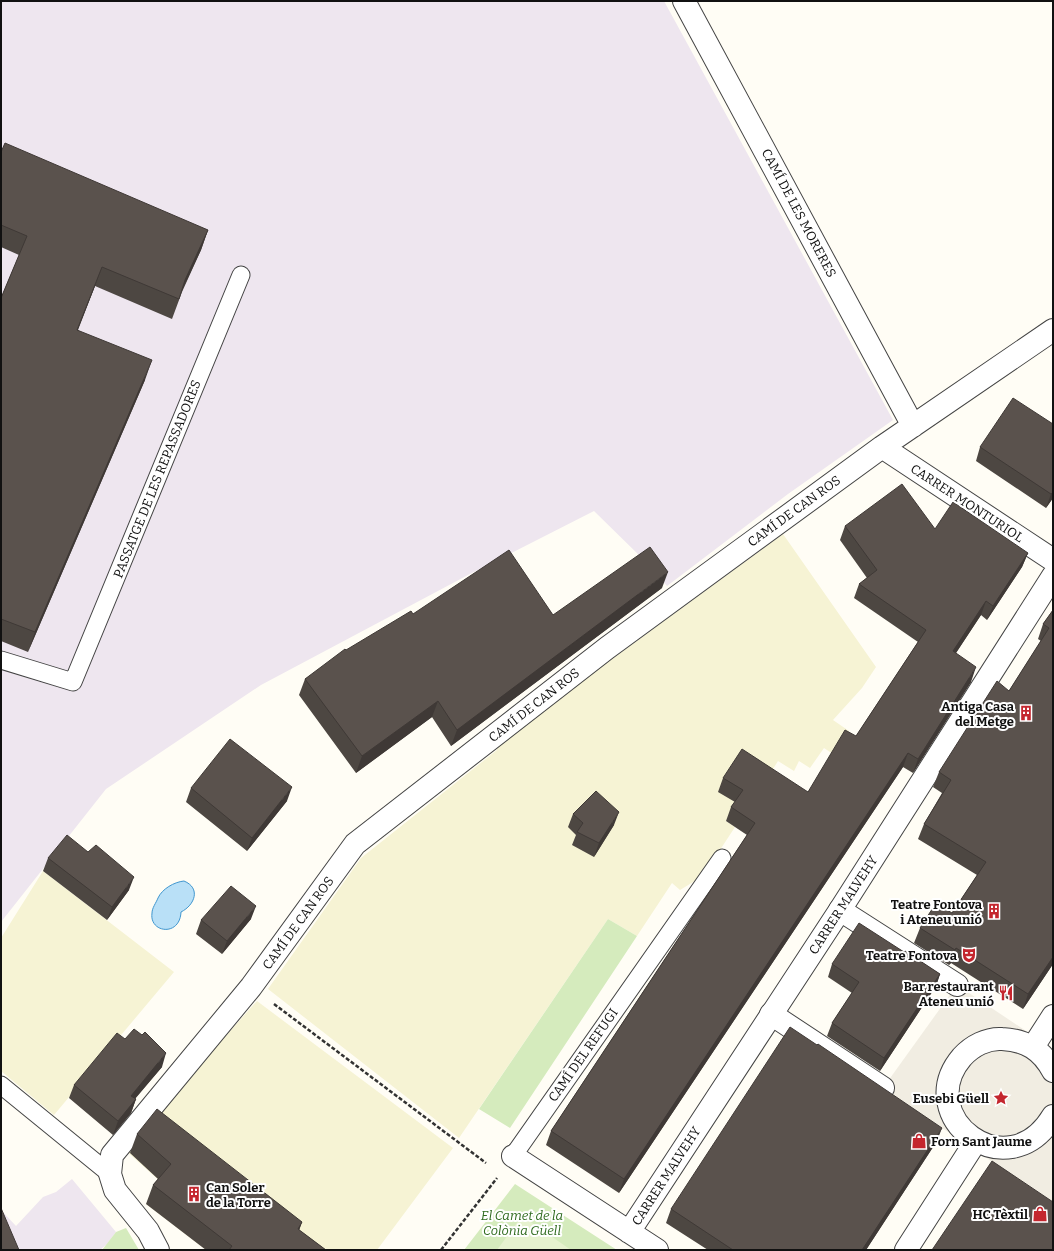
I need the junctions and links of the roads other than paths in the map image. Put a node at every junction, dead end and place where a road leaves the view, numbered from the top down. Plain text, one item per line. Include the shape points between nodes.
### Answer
1 (684, 1) edge
2 (241, 275) dead end
3 (1053, 330) edge
4 (913, 426) junction
5 (882, 447) junction
6 (1053, 560) edge
7 (1053, 576) edge
8 (1, 660) edge
9 (722, 858) dead end
10 (840, 910) junction
11 (957, 985) dead end
12 (772, 1014) junction
13 (1053, 1016) edge
14 (1033, 1047) junction
15 (1053, 1071) edge
16 (1, 1085) edge
17 (883, 1088) edge
18 (1053, 1116) edge
19 (976, 1141) junction
20 (506, 1165) joint
21 (110, 1174) junction
22 (630, 1232) junction
23 (158, 1250) edge
24 (657, 1250) edge
25 (906, 1250) edge

1 - 4 street, CAMÍ DE LES MORERES
2 - 8 lane, PASSATGE DE LES REPASSADORES via 73,682
3 - 4 street, CAMÍ DE CAN ROS
4 - 5 street, CAMÍ DE CAN ROS
5 - 6 street, CARRER MONTURIOL
5 - 21 street, CAMÍ DE CAN ROS via 607,648 355,844 251,987 112,1155
7 - 10 street, CARRER MALVEHY
9 - 20 lane, CAMÍ DEL REFUGI
10 - 11 street
10 - 12 street, CARRER MALVEHY
12 - 17 street
12 - 22 street, CARRER MALVEHY
13 - 14 street
14 - 15 street via 1047,1060
14 - 19 street via 1017,1040 999,1038 982,1042 967,1052 956,1065 949,1082 948,1099 953,1116 962,1131
16 - 21 lane
18 - 19 street via 1045,1129 1031,1141 1013,1147 994,1148
19 - 25 street
20 - 22 street
21 - 23 street via 115,1190 148,1231
22 - 24 street

